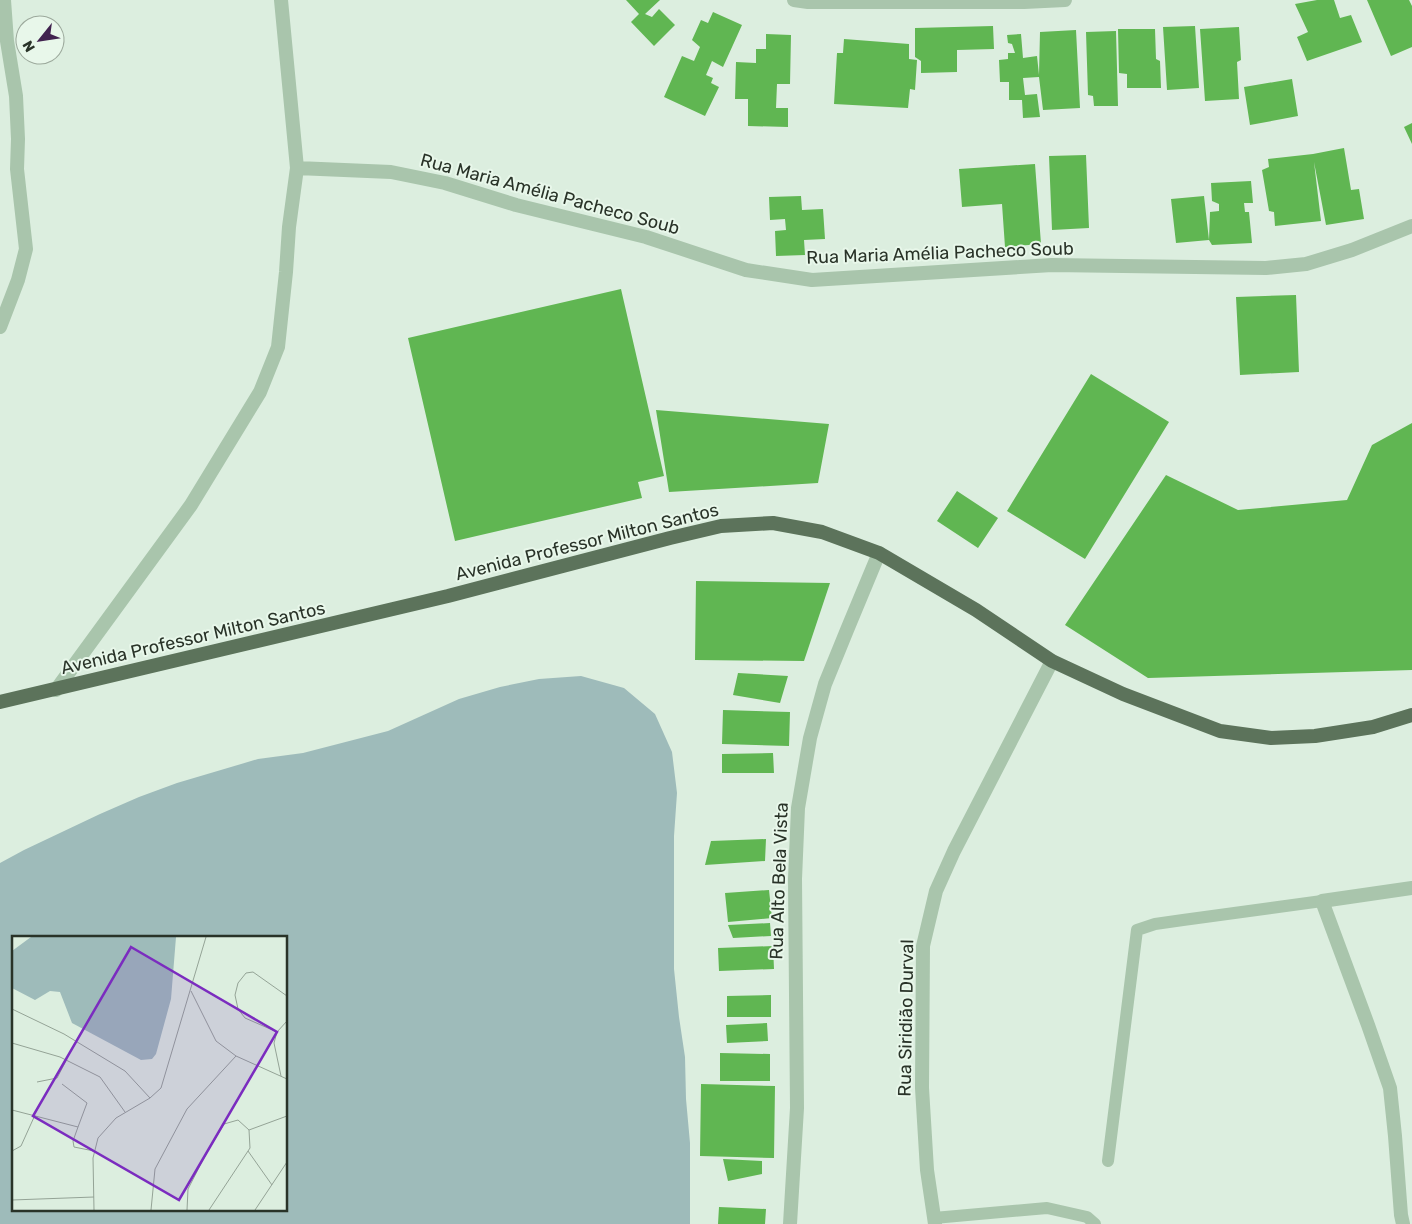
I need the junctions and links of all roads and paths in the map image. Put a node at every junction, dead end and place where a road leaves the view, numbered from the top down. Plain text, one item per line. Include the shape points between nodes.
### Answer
1 (4, 0) edge
2 (281, 0) edge
3 (794, 0) edge
4 (1065, 0) edge
5 (297, 168) junction
6 (1412, 226) edge
7 (0, 327) edge
8 (879, 553) junction
9 (1052, 661) junction
10 (56, 690) junction
11 (0, 702) edge
12 (1412, 716) edge
13 (1412, 888) edge
14 (1322, 900) junction
15 (1108, 1161) dead end
16 (1405, 1217) edge
17 (935, 1221) edge
18 (790, 1224) edge
19 (1095, 1224) edge

1 - 7 street via 16,96 17,169 26,249
2 - 5 street
3 - 4 street
5 - 6 street, Rua Maria Amélia Pacheco Soub via 391,172 445,183 516,205 646,237 746,270 812,280 1052,265 1266,268 1306,264
5 - 10 street via 278,347 260,392 191,505
8 - 9 main road, Avenida Professor Milton Santos via 976,610
8 - 10 main road, Avenida Professor Milton Santos via 822,532 773,523 721,526 448,596
8 - 18 street, Rua Alto Bela Vista via 825,684 810,738 798,808 795,879 797,1108
9 - 12 main road, Avenida Professor Milton Santos via 1123,694 1220,731 1271,738 1315,736 1373,727
9 - 17 street, Rua Siridião Durval via 954,851 936,891 923,946 922,1088 927,1170
10 - 11 main road, Avenida Professor Milton Santos
13 - 14 street
14 - 15 lane via 1155,924 1137,930
14 - 16 street via 1390,1088
17 - 19 lane via 1047,1208 1087,1217

